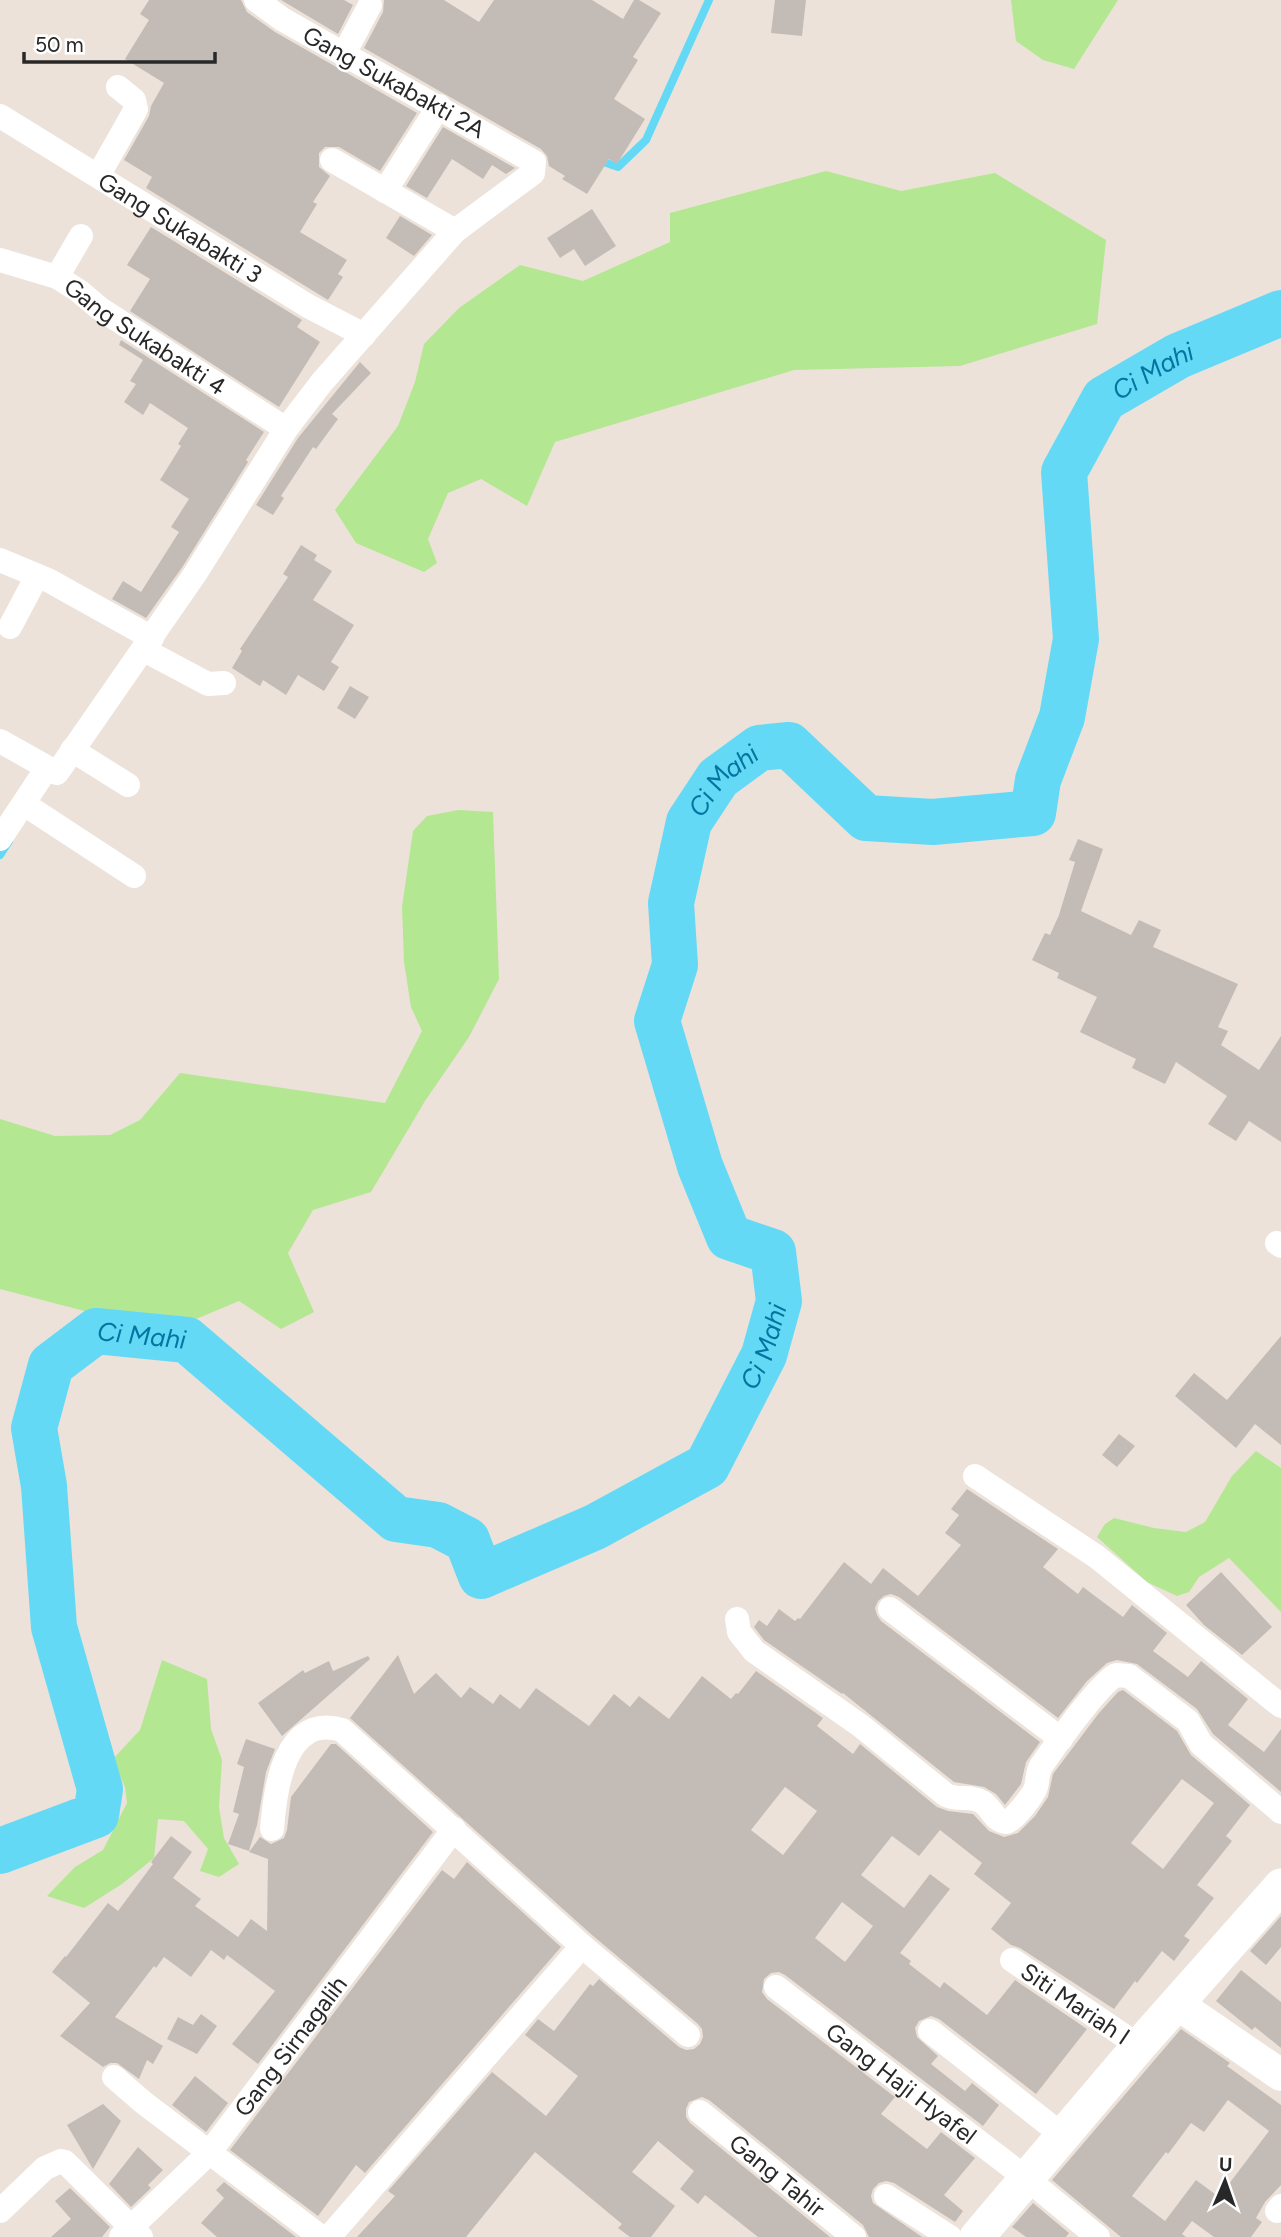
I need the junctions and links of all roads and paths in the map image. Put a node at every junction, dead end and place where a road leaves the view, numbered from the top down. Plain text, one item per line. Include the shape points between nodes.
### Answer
1 (256, 0) edge
2 (370, 5) dead end
3 (344, 54) junction
4 (118, 87) dead end
5 (439, 106) junction
6 (0, 116) edge
7 (332, 160) dead end
8 (97, 176) junction
9 (385, 191) junction
10 (455, 231) junction
11 (81, 236) dead end
12 (0, 260) edge
13 (57, 277) junction
14 (363, 335) junction
15 (286, 429) junction
16 (0, 560) edge
17 (37, 576) junction
18 (10, 628) dead end
19 (148, 644) junction
20 (224, 683) dead end
21 (0, 741) edge
22 (72, 750) junction
23 (47, 768) junction
24 (128, 785) dead end
25 (24, 804) junction
26 (0, 839) edge
27 (134, 876) dead end
28 (975, 1476) dead end
29 (890, 1609) dead end
30 (737, 1619) dead end
31 (1281, 1706) edge
32 (1061, 1739) junction
33 (1281, 1812) edge
34 (272, 1829) dead end
35 (454, 1829) junction
36 (1281, 1886) edge
37 (582, 1946) junction
38 (1012, 1960) dead end
39 (776, 1987) dead end
40 (1176, 2003) junction
41 (930, 2031) dead end
42 (688, 2035) dead end
43 (1139, 2046) junction
44 (1281, 2075) edge
45 (114, 2077) dead end
46 (701, 2112) dead end
47 (1062, 2135) junction
48 (209, 2153) junction
49 (1026, 2178) junction
50 (886, 2196) dead end
51 (0, 2211) edge
52 (131, 2234) edge
53 (321, 2237) edge
54 (329, 2237) edge
55 (854, 2237) edge
56 (950, 2237) edge
57 (977, 2237) edge
58 (1098, 2237) edge

1 - 3 street, Gang Sukabakti 2A
2 - 3 street
3 - 5 street, Gang Sukabakti 2A
4 - 8 street via 134,100 136,109
5 - 9 street
5 - 10 street, Gang Sukabakti 2A via 534,162 533,173
6 - 8 street, Gang Sukabakti 3
7 - 9 street
8 - 14 street, Gang Sukabakti 3
9 - 10 street
10 - 14 street
11 - 13 street
12 - 13 street, Gang Sukabakti 4
13 - 15 street, Gang Sukabakti 4
14 - 15 street
15 - 19 street
16 - 17 street
17 - 18 street
17 - 19 street
19 - 20 street via 208,684
19 - 22 street
21 - 23 street
22 - 23 street via 57,773
22 - 24 street
23 - 25 street
25 - 26 street
25 - 27 street
28 - 31 street via 1097,1556
29 - 32 street
30 - 32 street via 739,1632 754,1651 861,1726 946,1795 979,1800 1003,1822 1012,1820 1033,1793 1039,1769
32 - 33 street via 1112,1677 1129,1676 1188,1721 1201,1744
34 - 35 street via 292,1747 299,1737 319,1726 342,1730
35 - 37 street
35 - 48 street, Gang Sirnagalih
36 - 40 main road
37 - 42 street
37 - 54 street
38 - 43 street, Siti Mariah I
39 - 49 street, Gang Haji Hyafel
40 - 43 main road
40 - 44 street
41 - 47 street
43 - 47 main road
45 - 48 street
46 - 55 street, Gang Tahir
47 - 49 main road
48 - 52 street, Gang Sirnagalih
48 - 53 street
49 - 57 main road
49 - 58 street, Gang Haji Hyafel
50 - 56 street
51 - 52 street via 45,2168 61,2161

